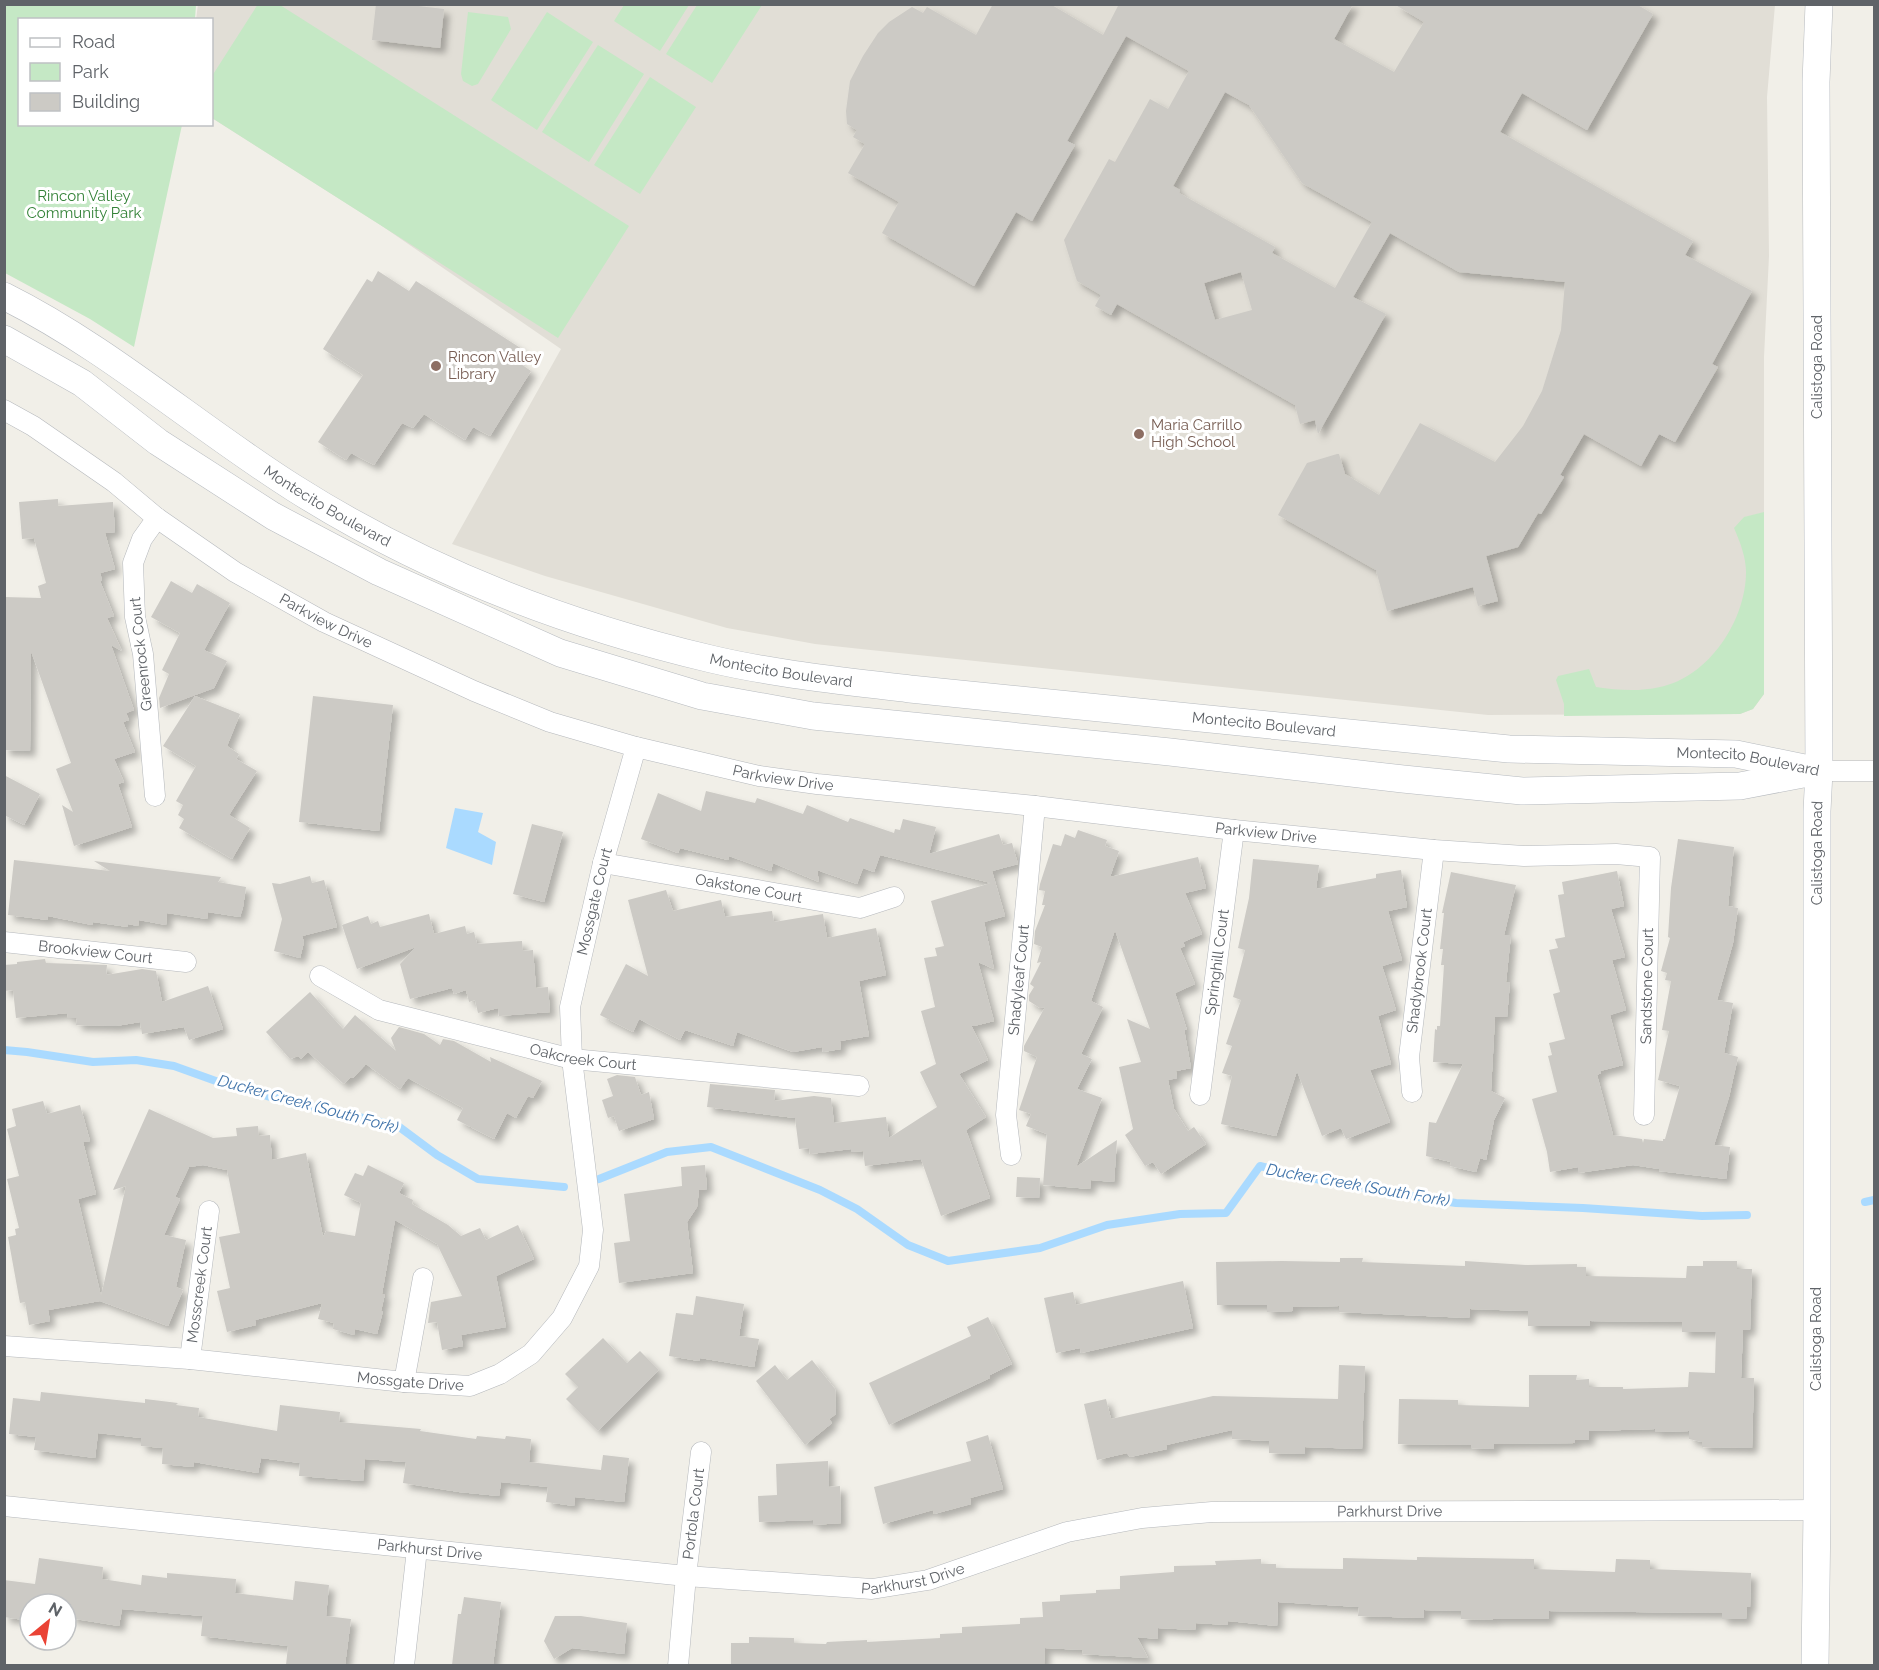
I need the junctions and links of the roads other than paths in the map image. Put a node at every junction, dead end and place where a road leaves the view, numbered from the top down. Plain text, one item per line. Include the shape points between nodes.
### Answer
1 (1819, 4) edge
2 (4, 296) edge
3 (4, 339) edge
4 (4, 410) edge
5 (158, 518) junction
6 (636, 747) junction
7 (1819, 771) junction
8 (1875, 771) edge
9 (155, 796) dead end
10 (1035, 806) junction
11 (1234, 830) junction
12 (1434, 850) junction
13 (1650, 857) joint
14 (603, 863) junction
15 (894, 897) dead end
16 (4, 942) edge
17 (186, 962) dead end
18 (320, 976) dead end
19 (572, 1059) junction
20 (859, 1086) dead end
21 (1412, 1092) dead end
22 (1200, 1095) dead end
23 (1644, 1115) dead end
24 (1011, 1155) dead end
25 (209, 1211) dead end
26 (423, 1278) dead end
27 (4, 1346) edge
28 (190, 1359) junction
29 (404, 1382) junction
30 (701, 1452) dead end
31 (4, 1506) edge
32 (1818, 1510) junction
33 (417, 1549) junction
34 (686, 1576) junction
35 (404, 1665) edge
36 (678, 1665) edge
37 (1815, 1665) edge

1 - 7 main road, Calistoga Road via 1816,106
2 - 7 main road, Montecito Boulevard via 101,353 293,488 389,544 508,597 581,624 712,660 910,689 1509,749 1736,754
3 - 7 main road, Montecito Boulevard via 82,383 158,442 273,516 379,572 560,653 702,696 813,717 1522,790 1740,786
4 - 5 street, Parkview Drive via 114,482
5 - 6 street, Parkview Drive via 235,572 324,622 550,722
5 - 9 street, Greenrock Court via 142,539 133,563 135,617 143,654
6 - 10 street, Parkview Drive via 759,776
6 - 14 street, Mossgate Court
7 - 8 street
7 - 32 main road, Calistoga Road
10 - 11 street, Parkview Drive
10 - 24 street, Shadyleaf Court via 1006,1114
11 - 12 street, Parkview Drive
11 - 22 street, Springhill Court
12 - 13 street, Parkview Drive via 1524,856
12 - 21 street, Shadybrook Court via 1409,1056
13 - 23 street, Sandstone Court
14 - 15 street, Oakstone Court via 860,908
14 - 19 street, Mossgate Court via 570,1007
16 - 17 street, Brookview Court
18 - 19 street, Oakcreek Court via 379,1010
19 - 20 street, Oakcreek Court
19 - 29 street, Mossgate Drive via 593,1230 589,1266 562,1318 531,1354 500,1374 470,1386
25 - 28 street, Mosscreek Court
26 - 29 street
27 - 28 street, Mossgate Drive
28 - 29 street, Mossgate Drive
30 - 34 street, Portola Court
31 - 33 street, Parkhurst Drive
32 - 34 street, Parkhurst Drive via 1212,1512 1142,1518 1067,1532 928,1580 872,1588
32 - 37 main road, Calistoga Road
33 - 34 street, Parkhurst Drive
33 - 35 street
34 - 36 street, Portola Court

